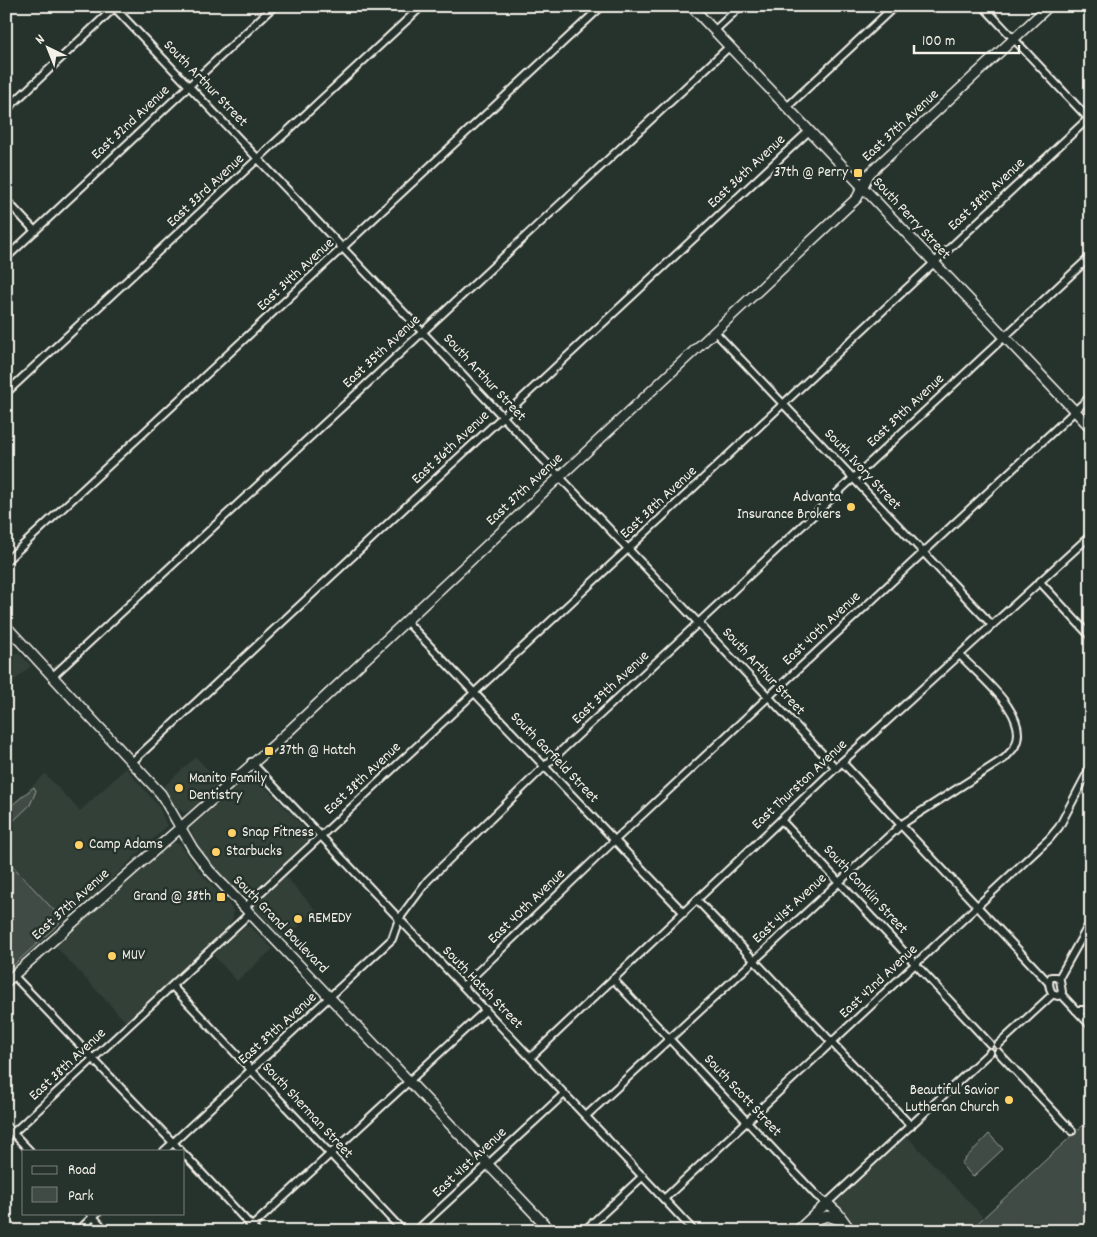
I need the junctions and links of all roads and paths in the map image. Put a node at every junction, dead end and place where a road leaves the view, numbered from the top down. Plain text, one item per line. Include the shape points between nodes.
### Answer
1 (274, 6) edge
2 (422, 6) edge
3 (602, 6) edge
4 (691, 6) edge
5 (741, 6) edge
6 (894, 6) edge
7 (983, 6) edge
8 (1049, 6) edge
9 (113, 7) edge
10 (714, 31) junction
11 (1013, 40) junction
12 (729, 47) junction
13 (188, 85) junction
14 (786, 108) junction
15 (6, 110) edge
16 (1090, 117) edge
17 (809, 131) junction
18 (259, 158) junction
19 (863, 188) junction
20 (6, 200) edge
21 (35, 231) junction
22 (344, 247) junction
23 (1091, 256) edge
24 (6, 258) edge
25 (934, 263) junction
26 (423, 332) junction
27 (715, 332) junction
28 (1005, 337) junction
29 (6, 393) edge
30 (1091, 396) edge
31 (783, 404) junction
32 (1074, 411) junction
33 (503, 416) junction
34 (1091, 428) edge
35 (560, 476) junction
36 (852, 478) junction
37 (1091, 535) edge
38 (629, 548) junction
39 (922, 552) junction
40 (6, 561) edge
41 (1040, 582) junction
42 (406, 621) junction
43 (700, 623) junction
44 (992, 625) junction
45 (6, 626) edge
46 (1091, 637) edge
47 (960, 655) junction
48 (53, 676) junction
49 (474, 693) junction
50 (769, 696) junction
51 (132, 762) junction
52 (251, 762) junction
53 (842, 762) junction
54 (545, 766) junction
55 (1091, 766) edge
56 (836, 768) junction
57 (781, 820) junction
58 (902, 824) junction
59 (180, 827) junction
60 (321, 836) junction
61 (616, 840) junction
62 (839, 881) junction
63 (697, 900) junction
64 (979, 906) junction
65 (247, 911) junction
66 (684, 913) junction
67 (399, 919) junction
68 (1091, 921) edge
69 (753, 959) junction
70 (916, 964) junction
71 (14, 975) junction
72 (1059, 978) junction
73 (613, 979) junction
74 (6, 982) edge
75 (1049, 983) junction
76 (172, 986) junction
77 (463, 986) junction
78 (1053, 994) junction
79 (1061, 994) junction
80 (331, 998) junction
81 (486, 1010) junction
82 (1076, 1010) junction
83 (1091, 1010) edge
84 (1091, 1026) edge
85 (669, 1038) junction
86 (832, 1042) junction
87 (990, 1044) junction
88 (998, 1045) junction
89 (990, 1052) junction
90 (998, 1052) junction
91 (531, 1057) junction
92 (93, 1059) junction
93 (252, 1070) junction
94 (409, 1081) junction
95 (564, 1094) junction
96 (586, 1116) junction
97 (748, 1122) junction
98 (6, 1126) edge
99 (911, 1126) junction
100 (1072, 1131) dead end
101 (13, 1133) junction
102 (173, 1142) junction
103 (29, 1150) edge
104 (165, 1150) edge
105 (180, 1150) edge
106 (330, 1154) junction
107 (185, 1155) edge
108 (488, 1164) junction
109 (644, 1176) junction
110 (664, 1199) junction
111 (827, 1203) junction
112 (93, 1214) edge
113 (842, 1221) junction
114 (804, 1224) junction
115 (252, 1229) edge
116 (78, 1231) edge
117 (106, 1231) edge
118 (403, 1231) edge
119 (416, 1231) edge
120 (551, 1231) edge
121 (584, 1231) edge
122 (694, 1231) edge
123 (797, 1231) edge
124 (851, 1231) edge

1 - 13 street, East 32nd Avenue
2 - 18 street, East 33rd Avenue
3 - 22 street, East 34th Avenue
4 - 10 street, South Perry Street
5 - 10 street
6 - 14 street
7 - 11 street
8 - 11 street, East 37th Avenue
9 - 13 street, South Arthur Street
9 - 15 street
10 - 12 street, South Perry Street
11 - 16 street
11 - 19 street, East 37th Avenue via 869,174
12 - 14 street, South Perry Street
12 - 26 street, East 35th Avenue
13 - 18 street, South Arthur Street
13 - 21 street, East 32nd Avenue
14 - 17 street, South Perry Street
16 - 25 street, East 38th Avenue
17 - 19 street, South Perry Street
17 - 33 street, East 36th Avenue
18 - 22 street, South Arthur Street
18 - 29 street, East 33rd Avenue
19 - 25 street, South Perry Street
19 - 27 street, East 37th Avenue via 857,198
20 - 21 street
21 - 24 street, East 32nd Avenue
22 - 26 street, South Arthur Street
22 - 40 street, East 34th Avenue
23 - 28 street, East 39th Avenue
25 - 28 street, South Perry Street
25 - 31 street, East 38th Avenue
26 - 33 street, South Arthur Street
26 - 48 street, East 35th Avenue
27 - 31 street, South Ivory Street
27 - 35 street, East 37th Avenue
28 - 32 street, South Perry Street
28 - 36 street, East 39th Avenue
30 - 32 street, East 40th Avenue
31 - 36 street, South Ivory Street
31 - 38 street, East 38th Avenue
32 - 34 street, South Perry Street
32 - 39 street, East 40th Avenue
33 - 35 street, South Arthur Street
33 - 51 street, East 36th Avenue
35 - 38 street, South Arthur Street
35 - 42 street, East 37th Avenue
36 - 39 street, South Ivory Street
36 - 43 street, East 39th Avenue
37 - 41 street, East Thurston Avenue
38 - 43 street, South Arthur Street
38 - 49 street, East 38th Avenue
39 - 44 street, South Ivory Street
39 - 50 street, East 40th Avenue
41 - 44 street, East Thurston Avenue
41 - 46 street
42 - 49 street, South Garfield Street
42 - 52 street, East 37th Avenue
43 - 50 street, South Arthur Street
43 - 54 street, East 39th Avenue
44 - 47 street, East Thurston Avenue
45 - 48 street, South Grand Boulevard
47 - 53 street, East Thurston Avenue
47 - 58 street, East 41st Avenue via 1010,708 1017,720 1015,746 1005,758
48 - 51 street, South Grand Boulevard
49 - 54 street, South Garfield Street
49 - 60 street, East 38th Avenue
50 - 56 street, South Arthur Street
50 - 61 street, East 40th Avenue
51 - 59 street, South Grand Boulevard via 161,794
52 - 59 street, East 37th Avenue
52 - 60 street, South Hatch Street
53 - 56 street, East Thurston Avenue
53 - 58 street
54 - 61 street, South Garfield Street
54 - 67 street, East 39th Avenue via 428,880
55 - 64 street, East 42nd Avenue via 1050,839
56 - 57 street, East Thurston Avenue
57 - 62 street, South Conklin Street
57 - 63 street, East Thurston Avenue
58 - 62 street, East 41st Avenue
58 - 64 street
59 - 65 street, South Grand Boulevard via 209,870
59 - 71 street, East 37th Avenue
60 - 65 street, East 38th Avenue
60 - 67 street, South Hatch Street
61 - 66 street, South Garfield Street
61 - 77 street, East 40th Avenue
62 - 69 street, East 41st Avenue
62 - 70 street, South Conklin Street
63 - 66 street, East Thurston Avenue
63 - 69 street
64 - 70 street, East 42nd Avenue
64 - 75 street
65 - 76 street, East 38th Avenue
65 - 80 street, South Grand Boulevard
66 - 73 street, East Thurston Avenue
67 - 77 street, South Hatch Street
67 - 80 street, East 39th Avenue via 392,939
68 - 72 street
69 - 85 street, East 41st Avenue
69 - 86 street
70 - 86 street, East 42nd Avenue
70 - 87 street, South Conklin Street
71 - 74 street, East 37th Avenue
71 - 92 street
72 - 75 street via 1053,976
72 - 79 street
73 - 85 street, South Scott Street
73 - 91 street, East Thurston Avenue
75 - 78 street
76 - 92 street, East 38th Avenue
76 - 93 street, South Sherman Street
77 - 81 street, South Hatch Street
78 - 79 street
78 - 88 street
79 - 82 street
80 - 93 street, East 39th Avenue
80 - 94 street, South Grand Boulevard
81 - 91 street, South Hatch Street
81 - 94 street
82 - 83 street
82 - 84 street
85 - 96 street, East 41st Avenue
85 - 97 street, South Scott Street
86 - 97 street, East 42nd Avenue
86 - 99 street
87 - 88 street
87 - 89 street
88 - 90 street
89 - 90 street
89 - 99 street
90 - 100 street
91 - 95 street, South Hatch Street
92 - 101 street, East 38th Avenue
92 - 102 street
93 - 102 street, East 39th Avenue
93 - 106 street, South Sherman Street
94 - 106 street
94 - 108 street, South Grand Boulevard
95 - 96 street, South Hatch Street
95 - 108 street, East 41st Avenue
96 - 109 street, South Hatch Street
97 - 110 street, East 42nd Avenue
97 - 111 street, South Scott Street
98 - 101 street
99 - 111 street
101 - 103 street
102 - 104 street, East 39th Avenue
102 - 105 street
106 - 115 street
106 - 118 street, South Sherman Street
107 - 115 street
108 - 119 street, East 41st Avenue
108 - 120 street, South Grand Boulevard
109 - 110 street, South Hatch Street
109 - 121 street
110 - 122 street, South Hatch Street
111 - 113 street, South Scott Street
111 - 114 street
112 - 116 street
112 - 117 street
113 - 114 street via 827,1216
113 - 124 street, South Scott Street
114 - 123 street

